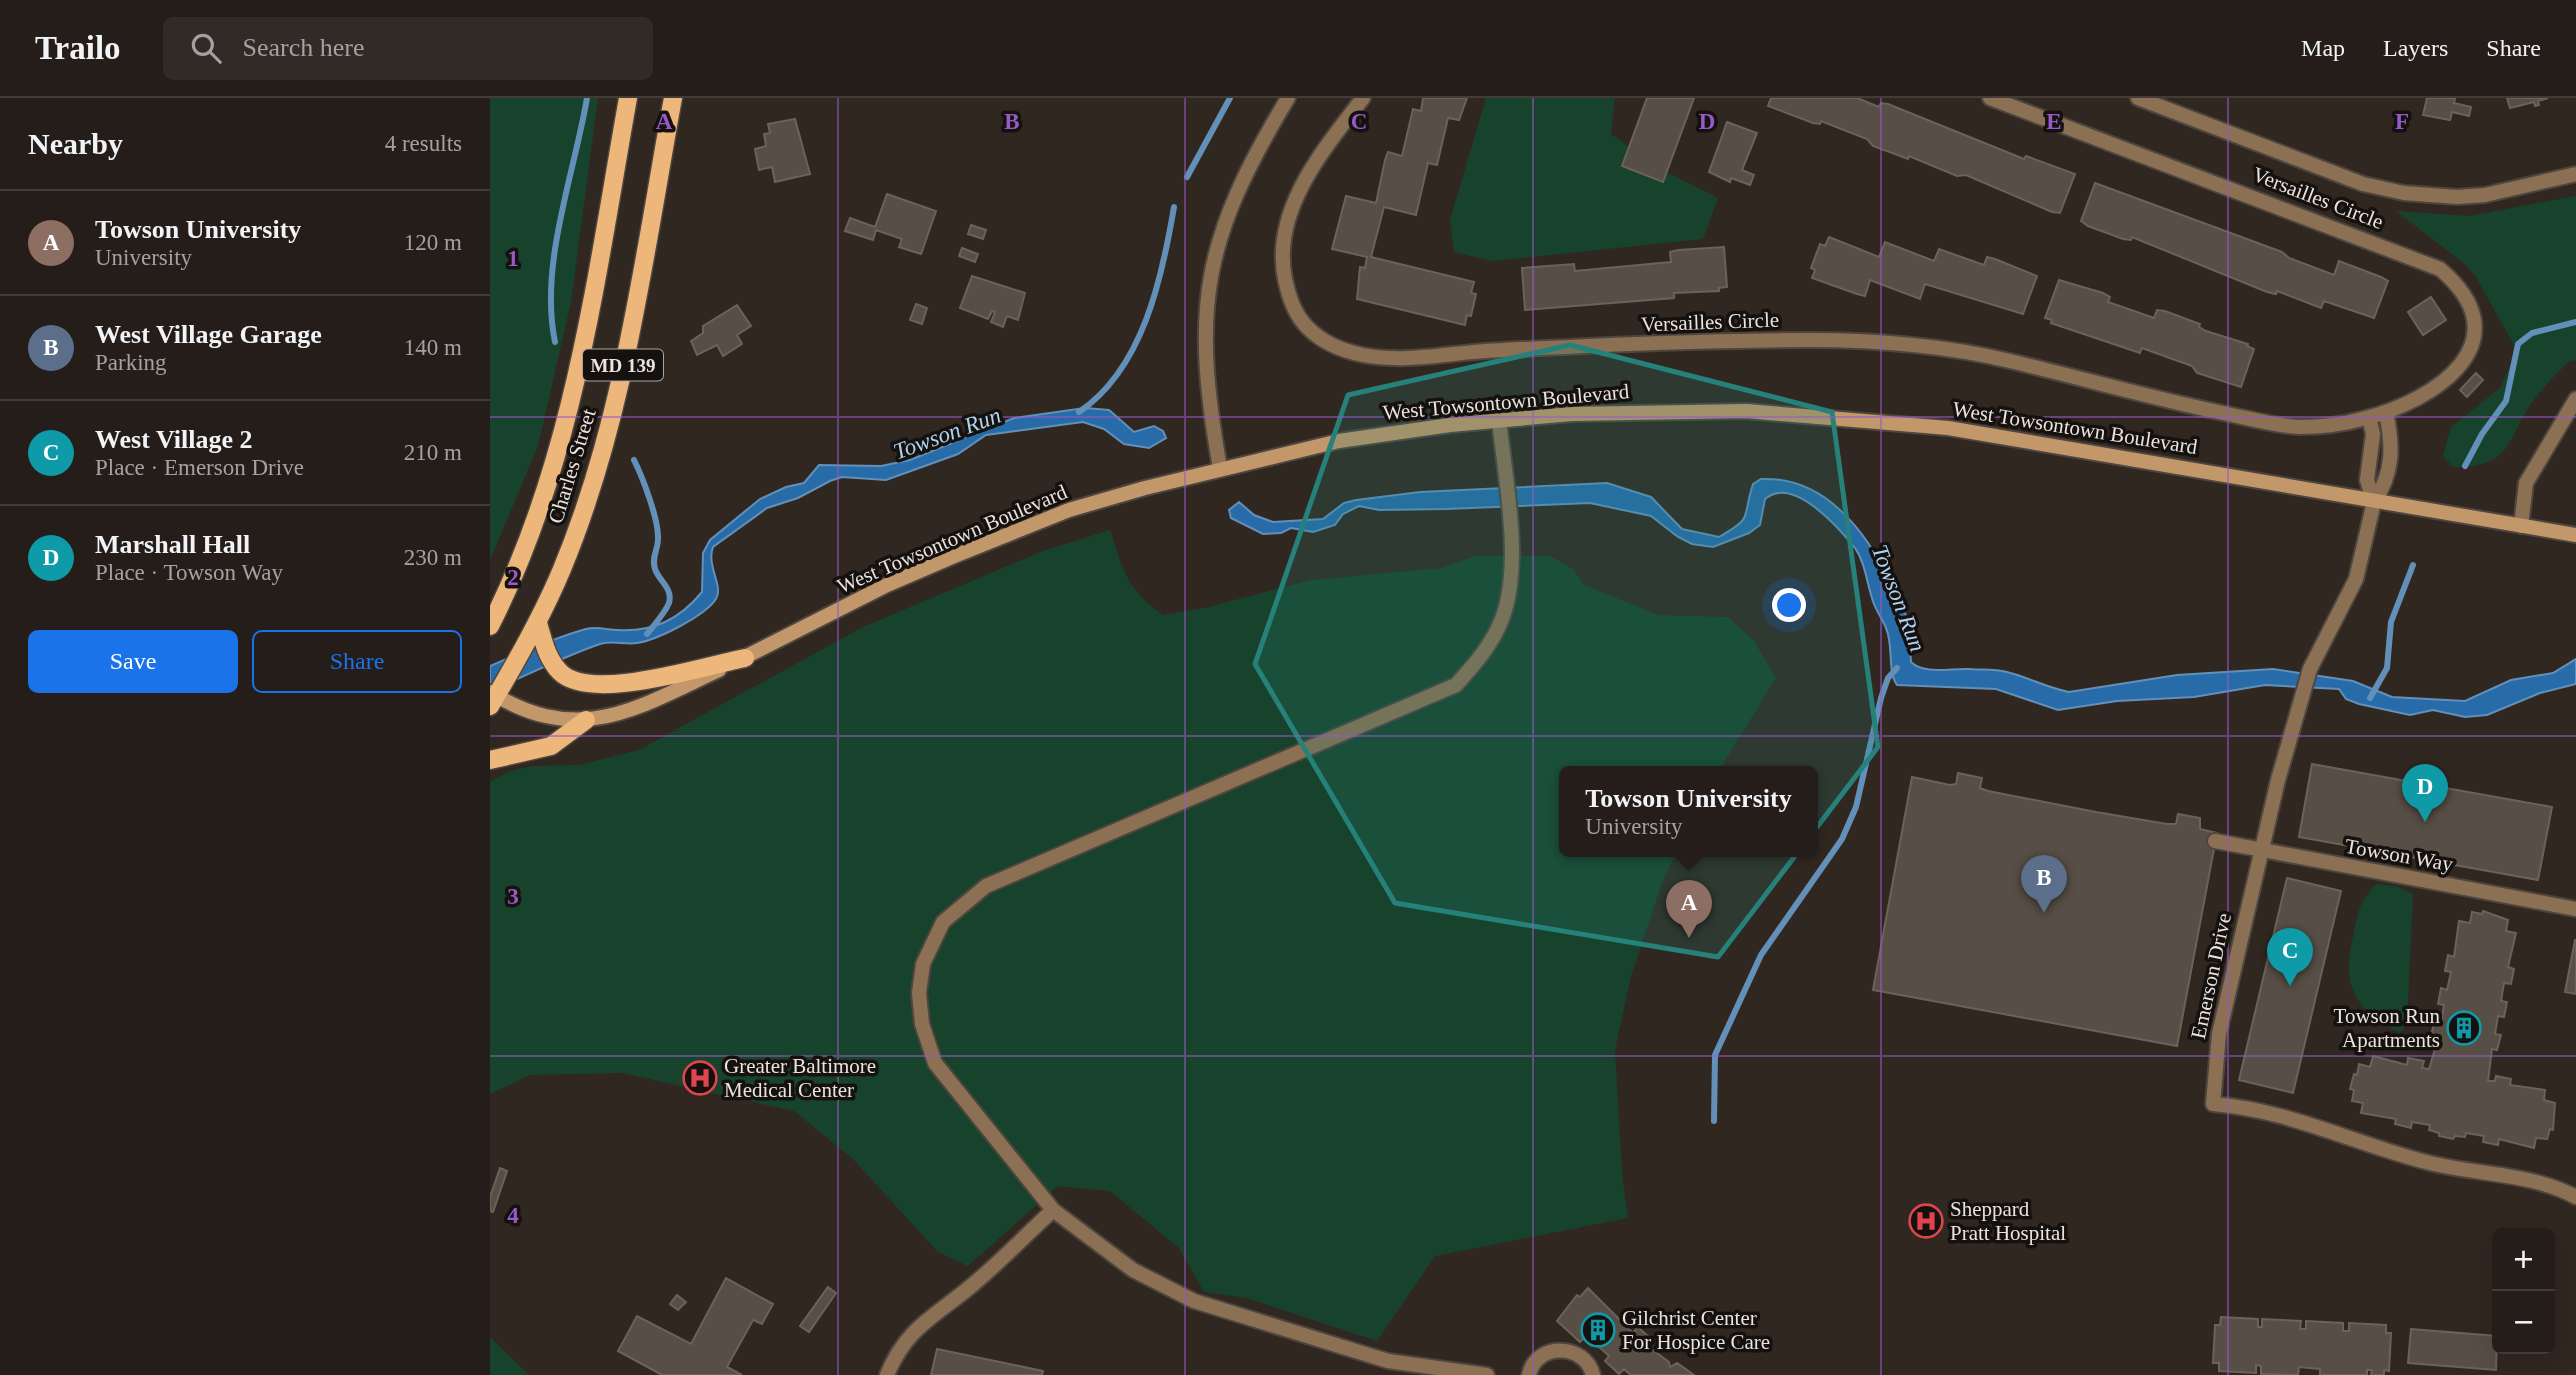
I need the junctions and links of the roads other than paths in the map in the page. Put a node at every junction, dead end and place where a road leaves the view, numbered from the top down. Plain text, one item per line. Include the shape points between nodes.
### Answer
1 (628, 98) edge
2 (673, 98) edge
3 (1288, 98) edge
4 (1363, 98) edge
5 (1990, 98) edge
6 (2138, 98) edge
7 (2576, 174) edge
8 (2576, 399) edge
9 (2386, 412) junction
10 (2369, 417) junction
11 (1499, 420) junction
12 (1220, 468) junction
13 (2374, 502) junction
14 (2521, 526) junction
15 (2576, 535) edge
16 (538, 623) junction
17 (490, 626) edge
18 (745, 658) junction
19 (492, 698) edge
20 (586, 720) junction
21 (490, 760) edge
22 (2215, 841) dead end
23 (2259, 851) junction
24 (2576, 909) edge
25 (2576, 1197) edge
26 (1053, 1210) junction
27 (887, 1375) edge
28 (1486, 1375) edge
29 (1529, 1375) edge
30 (1593, 1375) edge

1 - 17 main road, Charles Street / MD 139 via 561,446 528,541
2 - 16 main road, Charles Street / MD 139 via 612,413 577,530
3 - 12 street via 1233,199 1211,267 1205,365
4 - 10 street, Versailles Circle via 1308,176 1296,198 1283,243 1283,267 1294,311 1309,330 1343,349 1412,359 1498,350 1892,341 1983,355 2267,422 2300,427
5 - 9 street, Versailles Circle via 2440,269 2468,298 2474,341 2446,382
6 - 7 street via 2363,184 2404,193 2485,195
8 - 14 street via 2526,483
9 - 10 street, Versailles Circle
9 - 13 street via 2393,450 2385,485
10 - 13 street via 2373,434 2367,480
11 - 12 main road, West Towsontown Boulevard via 1350,439
11 - 13 main road, West Towsontown Boulevard via 1678,411 1886,421 2053,444
11 - 26 street via 1512,540 1508,602 1484,654 1456,685 986,886 943,922 923,964 919,993 922,1024 935,1063
12 - 18 main road, West Towsontown Boulevard via 1069,510 1008,534 887,585
13 - 14 main road, West Towsontown Boulevard
13 - 23 street, Emerson Drive via 2356,579 2310,669
14 - 15 main road, West Towsontown Boulevard
16 - 18 main road via 549,658 560,673 588,684 613,685
16 - 19 main road, Charles Street / MD 139
18 - 20 main road, West Towsontown Boulevard via 642,706
19 - 20 main road, West Towsontown Boulevard via 527,713
20 - 21 main road via 551,746
22 - 23 street, Towson Way
23 - 24 street, Towson Way
23 - 25 street, Emerson Drive via 2219,1034 2213,1104 2277,1114 2417,1159 2532,1181
26 - 27 street via 968,1289 919,1325
26 - 28 street via 1133,1270 1194,1301 1388,1361
29 - 30 street via 1545,1354 1567,1350 1585,1360

